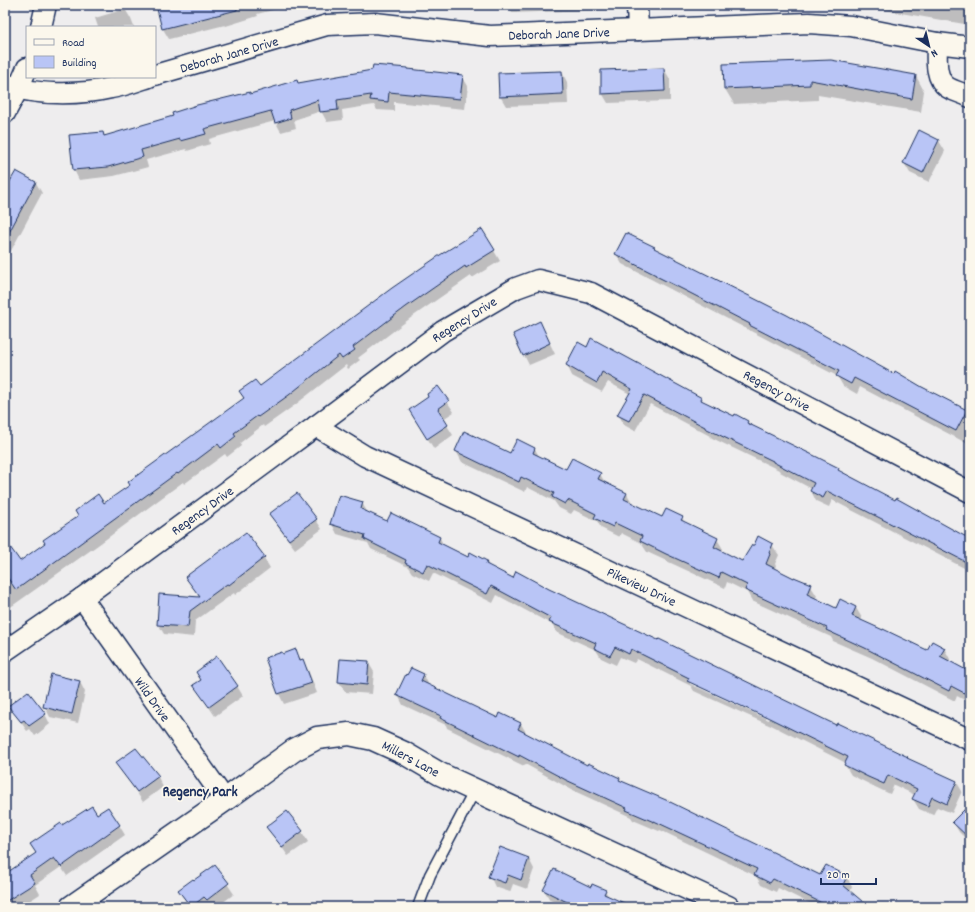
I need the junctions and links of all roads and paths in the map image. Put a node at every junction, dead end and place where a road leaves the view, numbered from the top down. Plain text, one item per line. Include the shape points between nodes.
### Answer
1 (46, 5) edge
2 (637, 5) edge
3 (41, 26) edge
4 (638, 30) junction
5 (937, 43) junction
6 (970, 47) edge
7 (26, 69) edge
8 (156, 75) edge
9 (146, 78) edge
10 (11, 87) edge
11 (970, 97) edge
12 (5, 113) edge
13 (316, 426) junction
14 (970, 492) edge
15 (82, 598) junction
16 (5, 651) edge
17 (970, 740) edge
18 (475, 790) junction
19 (225, 800) junction
20 (71, 907) edge
21 (418, 907) edge
22 (728, 907) edge

1 - 3 street
2 - 4 street
4 - 5 street, Deborah Jane Drive via 809,23 851,26
4 - 8 street, Deborah Jane Drive via 490,36 375,23 327,25
5 - 6 street, Deborah Jane Drive
5 - 11 street via 939,77 946,86
7 - 10 street
9 - 10 street via 111,88 68,93
10 - 12 street
13 - 14 street, Regency Drive via 443,331 516,288 538,280 591,293
13 - 15 street, Regency Drive
13 - 17 street, Pikeview Drive via 365,456
15 - 16 street, Regency Drive
15 - 19 street, Wild Drive
18 - 19 street, Millers Lane via 373,738 348,734 317,738 294,750
18 - 21 lane via 430,875
18 - 22 street, Millers Lane
19 - 20 street, Millers Lane

